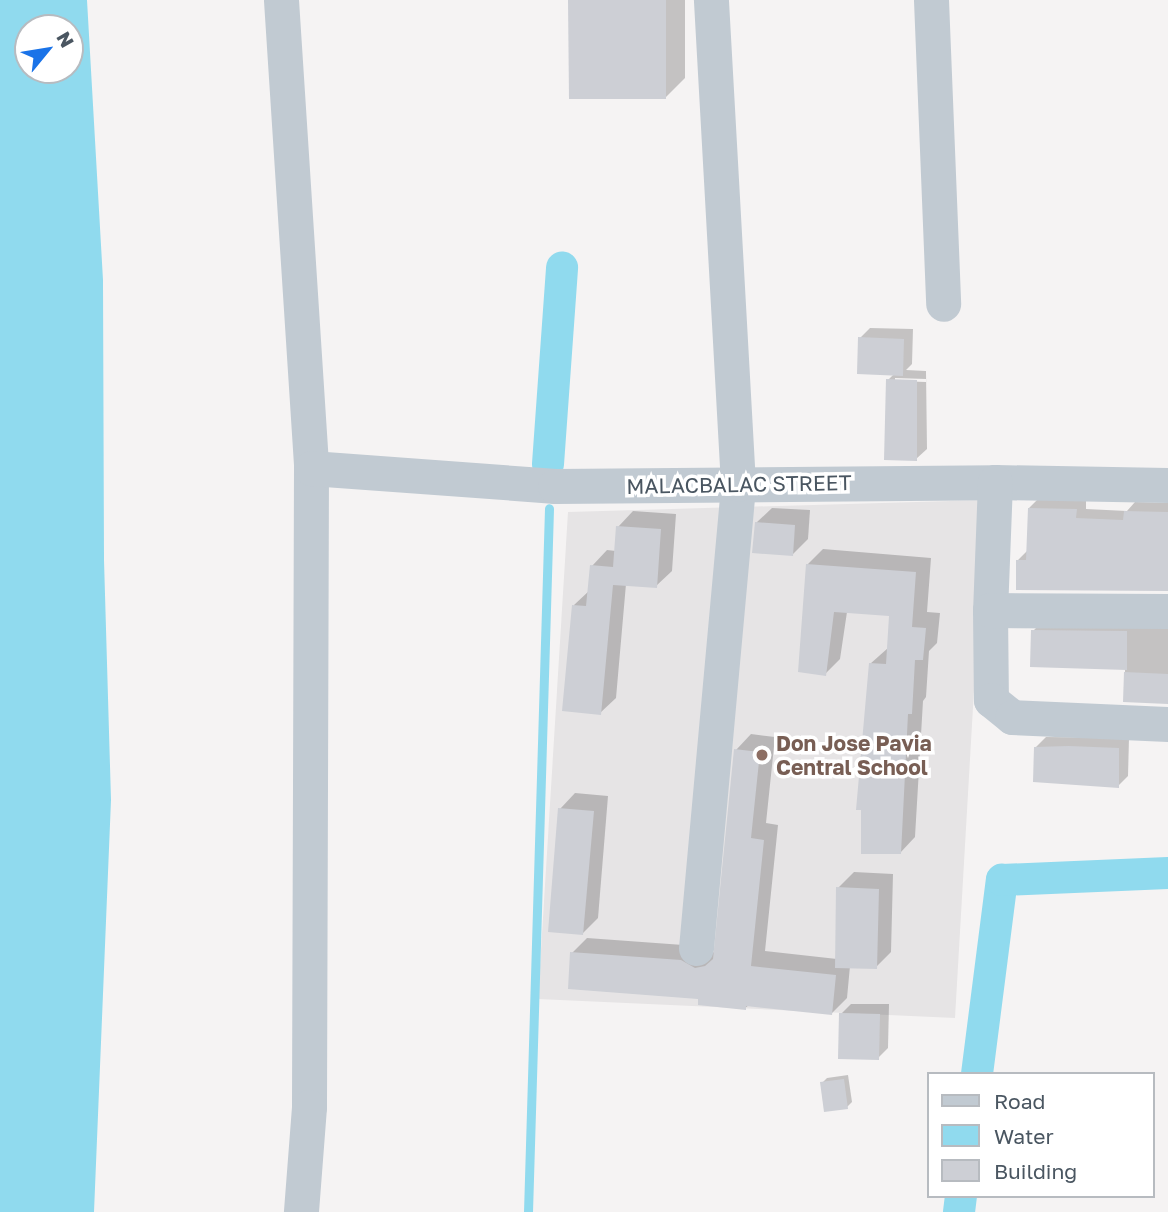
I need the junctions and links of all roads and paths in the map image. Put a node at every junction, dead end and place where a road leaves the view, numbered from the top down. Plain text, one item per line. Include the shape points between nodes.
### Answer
1 (281, 0) edge
2 (711, 0) edge
3 (931, 0) edge
4 (943, 304) dead end
5 (311, 468) junction
6 (995, 482) junction
7 (738, 484) junction
8 (1168, 485) edge
9 (990, 610) junction
10 (1168, 611) edge
11 (1168, 724) edge
12 (696, 948) dead end
13 (300, 1212) edge

1 - 5 street
2 - 7 street
3 - 4 street
5 - 7 street, MALACBALAC STREET via 555,486
5 - 13 street via 309,1107
6 - 7 street, MALACBALAC STREET
6 - 8 street, MALACBALAC STREET
6 - 9 street
7 - 12 street
9 - 10 street
9 - 11 street via 989,685 991,700 999,709 1012,717

